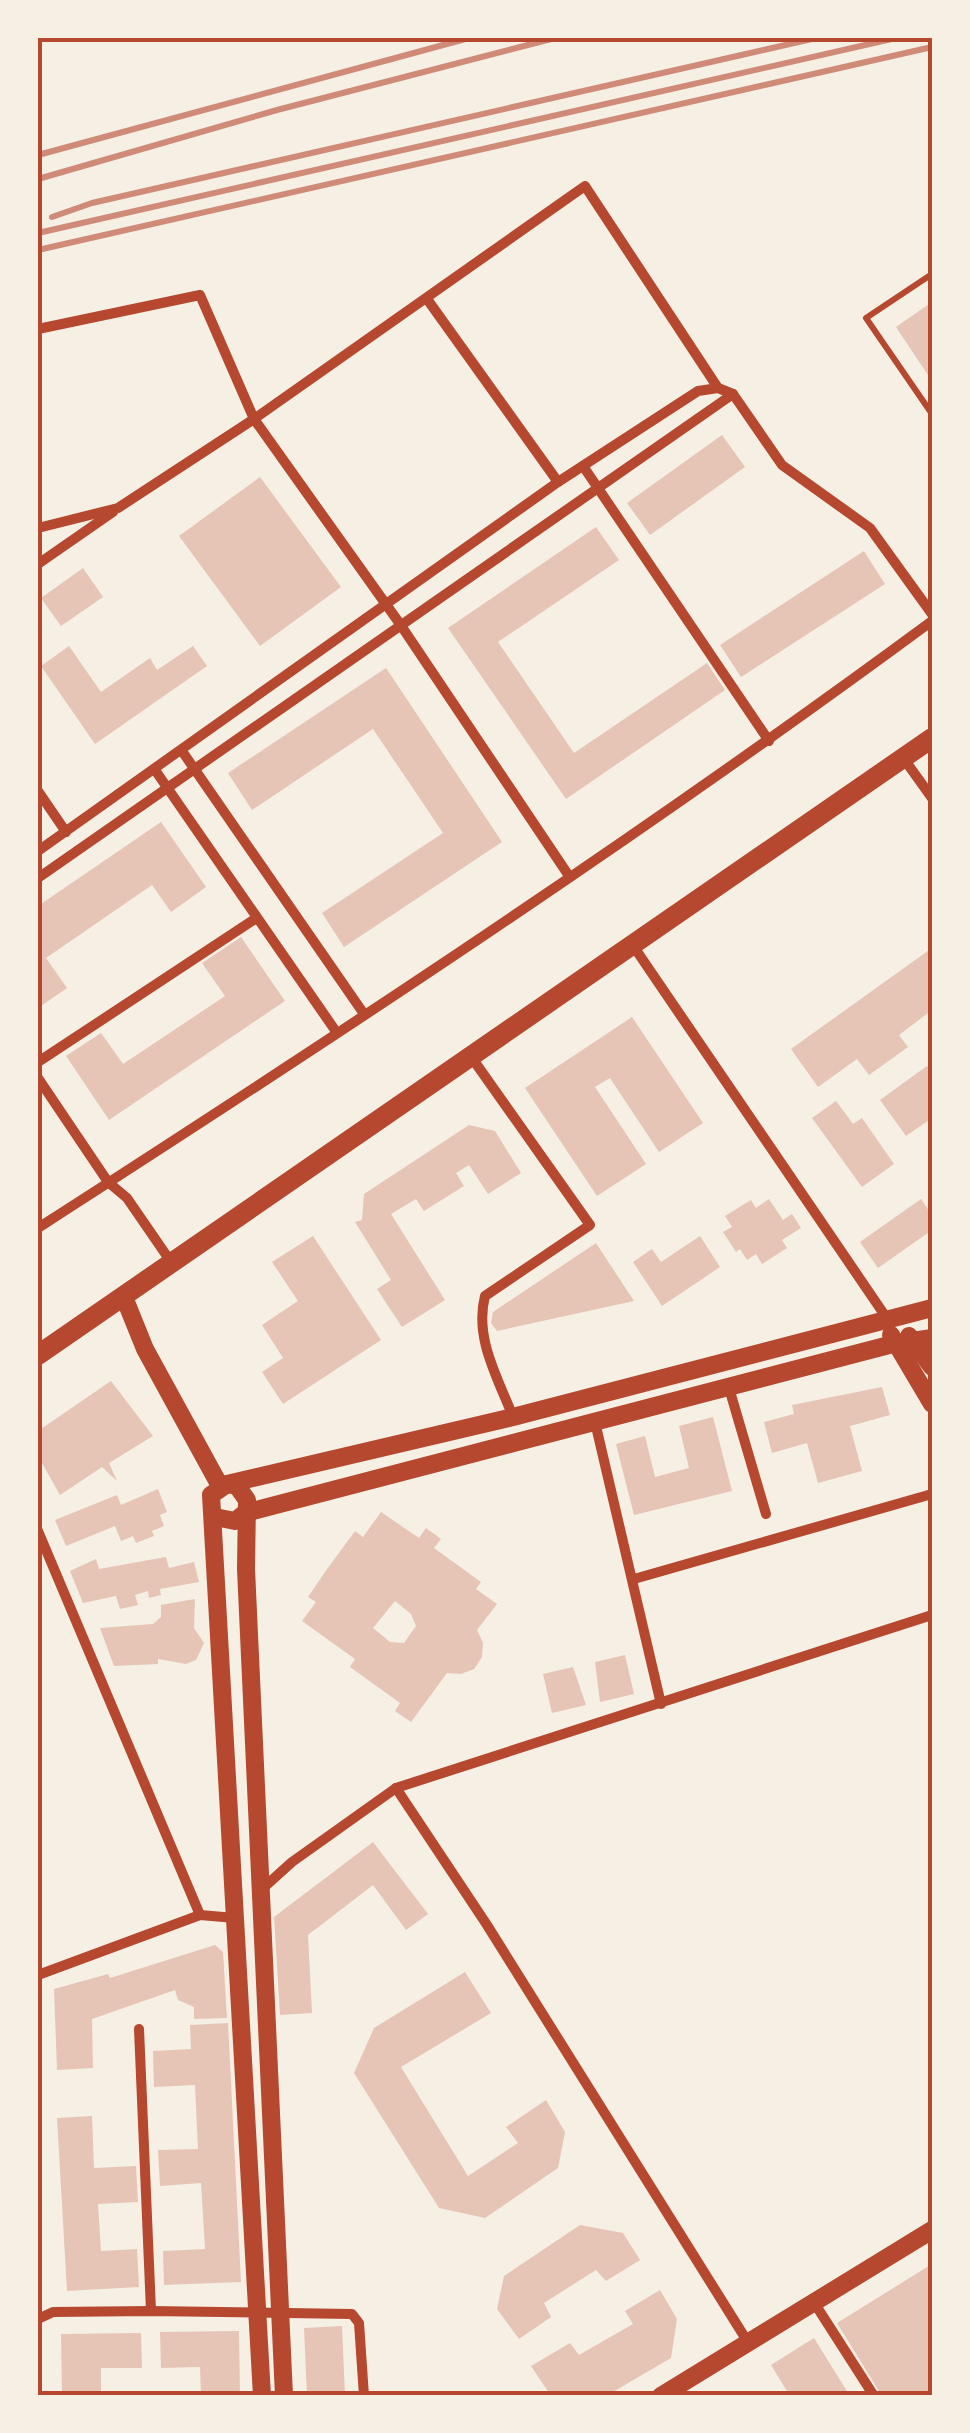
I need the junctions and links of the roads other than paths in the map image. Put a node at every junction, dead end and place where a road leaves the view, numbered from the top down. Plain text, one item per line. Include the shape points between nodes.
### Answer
1 (932, 274) edge
2 (427, 299) junction
3 (38, 329) edge
4 (718, 388) junction
5 (734, 394) junction
6 (932, 414) edge
7 (254, 419) junction
8 (583, 466) junction
9 (558, 482) junction
10 (597, 485) junction
11 (118, 508) junction
12 (38, 528) edge
13 (38, 564) edge
14 (386, 604) junction
15 (932, 618) edge
16 (400, 624) junction
17 (932, 738) edge
18 (769, 741) junction
19 (182, 751) junction
20 (904, 759) junction
21 (192, 767) junction
22 (155, 770) junction
23 (166, 786) junction
24 (38, 791) edge
25 (932, 798) edge
26 (66, 832) junction
27 (38, 851) edge
28 (569, 876) junction
29 (38, 878) edge
30 (255, 919) junction
31 (634, 948) junction
32 (364, 1014) junction
33 (336, 1033) junction
34 (472, 1058) junction
35 (38, 1062) edge
36 (38, 1078) edge
37 (108, 1182) junction
38 (38, 1228) edge
39 (172, 1263) junction
40 (124, 1297) junction
41 (932, 1308) edge
42 (888, 1320) junction
43 (925, 1340) edge
44 (893, 1344) junction
45 (38, 1356) edge
46 (932, 1367) edge
47 (729, 1388) junction
48 (932, 1404) edge
49 (513, 1417) junction
50 (595, 1422) junction
51 (224, 1485) junction
52 (932, 1494) edge
53 (245, 1513) junction
54 (766, 1514) dead end
55 (215, 1516) junction
56 (38, 1531) edge
57 (634, 1579) junction
58 (932, 1615) edge
59 (661, 1704) junction
60 (396, 1788) junction
61 (260, 1891) junction
62 (200, 1915) junction
63 (237, 1918) junction
64 (38, 1975) edge
65 (140, 2029) dead end
66 (932, 2230) edge
67 (816, 2304) junction
68 (152, 2310) junction
69 (259, 2310) junction
70 (282, 2310) junction
71 (38, 2319) edge
72 (749, 2344) junction
73 (262, 2396) edge
74 (284, 2396) edge
75 (364, 2396) edge
76 (660, 2396) edge
77 (874, 2396) edge

1 - 6 lane via 866,318
2 - 4 street via 585,186
2 - 7 street
2 - 9 street
3 - 7 street via 200,295
4 - 5 street
4 - 8 street via 698,391
5 - 10 street
5 - 15 street via 782,465 870,528
7 - 11 street
7 - 14 street
8 - 9 street
8 - 10 street
9 - 14 street
10 - 16 street
10 - 18 street
11 - 12 street
11 - 13 street
14 - 16 street
14 - 19 street
15 - 18 street
16 - 21 street
16 - 28 street
17 - 20 main road
18 - 28 street
19 - 21 street
19 - 22 street
20 - 25 street
20 - 31 main road
21 - 23 street
21 - 32 street
22 - 23 street
22 - 26 street
23 - 29 street
23 - 30 street
24 - 26 street
26 - 27 street
28 - 32 street
30 - 33 street
30 - 35 street
31 - 34 main road
31 - 42 street
32 - 33 street
33 - 37 street
34 - 39 main road
34 - 49 street via 590,1225 484,1296 483,1340
36 - 37 street
37 - 38 street
37 - 39 street
39 - 40 main road
40 - 45 main road
40 - 51 street via 145,1349
41 - 42 street
42 - 43 street
42 - 44 street
42 - 49 street
43 - 44 street
43 - 46 street
44 - 47 street
44 - 48 street
47 - 50 street
47 - 54 street
49 - 51 street
50 - 53 street
50 - 57 street
51 - 53 street via 246,1496
51 - 55 street via 210,1499
52 - 57 street
53 - 55 street via 228,1522
53 - 61 street
55 - 63 street
56 - 62 street
57 - 59 street
58 - 59 street
59 - 60 street
60 - 61 street
60 - 72 street
61 - 70 street
62 - 63 street
62 - 64 street
63 - 69 street
65 - 68 street
66 - 67 street
67 - 72 street
67 - 77 street
68 - 69 street
68 - 71 street via 53,2312
69 - 70 street
69 - 73 street
70 - 74 street
70 - 75 street via 352,2314 359,2324
72 - 76 street

